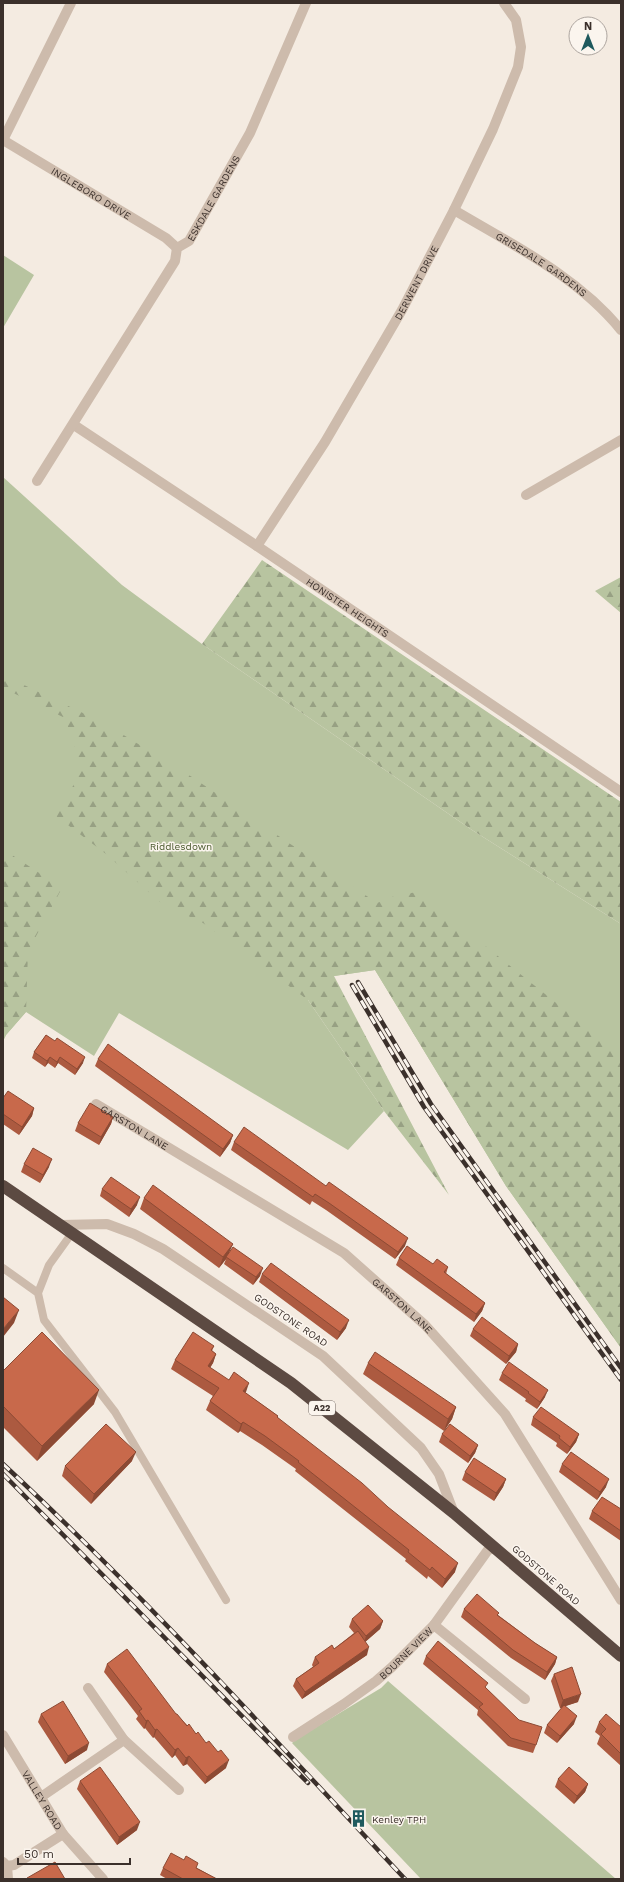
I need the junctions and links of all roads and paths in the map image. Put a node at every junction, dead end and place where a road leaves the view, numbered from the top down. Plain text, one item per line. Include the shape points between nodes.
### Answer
1 (72, 3) edge
2 (306, 3) edge
3 (504, 3) edge
4 (3, 140) edge
5 (454, 210) junction
6 (177, 248) junction
7 (621, 330) edge
8 (74, 425) junction
9 (621, 440) edge
10 (37, 481) dead end
11 (526, 495) dead end
12 (257, 546) junction
13 (621, 792) edge
14 (96, 1104) dead end
15 (3, 1186) edge
16 (60, 1225) junction
17 (72, 1233) junction
18 (3, 1268) edge
19 (38, 1293) junction
20 (454, 1513) junction
21 (496, 1548) junction
22 (226, 1600) dead end
23 (621, 1600) edge
24 (434, 1625) junction
25 (621, 1656) edge
26 (88, 1688) dead end
27 (525, 1699) dead end
28 (3, 1735) edge
29 (293, 1737) dead end
30 (124, 1740) junction
31 (179, 1790) dead end
32 (41, 1797) junction
33 (62, 1834) junction
34 (5, 1864) edge
35 (8, 1879) edge
36 (103, 1879) edge

1 - 4 street
2 - 6 street, ESKDALE GARDENS via 250,133 189,241
3 - 5 street, DERWENT DRIVE via 516,20 521,47 518,66 493,129
4 - 6 street, INGLEBORO DRIVE via 166,238
5 - 7 street, GRISEDALE GARDENS via 539,260 583,290
5 - 12 street, DERWENT DRIVE via 402,310 325,442
6 - 8 street, ESKDALE GARDENS via 175,261
8 - 10 street, ESKDALE GARDENS
8 - 12 street, HONISTER HEIGHTS
9 - 11 street
12 - 13 street, HONISTER HEIGHTS
14 - 23 street, GARSTON LANE via 344,1253 425,1325 505,1414
15 - 16 highway, GODSTONE ROAD / A22
16 - 17 highway, GODSTONE ROAD / A22
16 - 20 street, GODSTONE ROAD via 107,1224 134,1234 163,1249 323,1356 421,1448 439,1474
17 - 19 lane via 50,1265
17 - 20 highway, GODSTONE ROAD / A22 via 291,1383
18 - 19 lane
19 - 22 lane via 44,1320 114,1412
20 - 21 highway, GODSTONE ROAD / A22
21 - 24 street, BOURNE VIEW via 488,1550
21 - 25 highway, GODSTONE ROAD / A22
24 - 27 street
24 - 29 street, BOURNE VIEW via 376,1681
26 - 30 street
28 - 32 street, VALLEY ROAD
30 - 31 street
30 - 32 street
32 - 33 street, VALLEY ROAD
33 - 34 street via 14,1866
33 - 36 street, VALLEY ROAD
34 - 35 street

